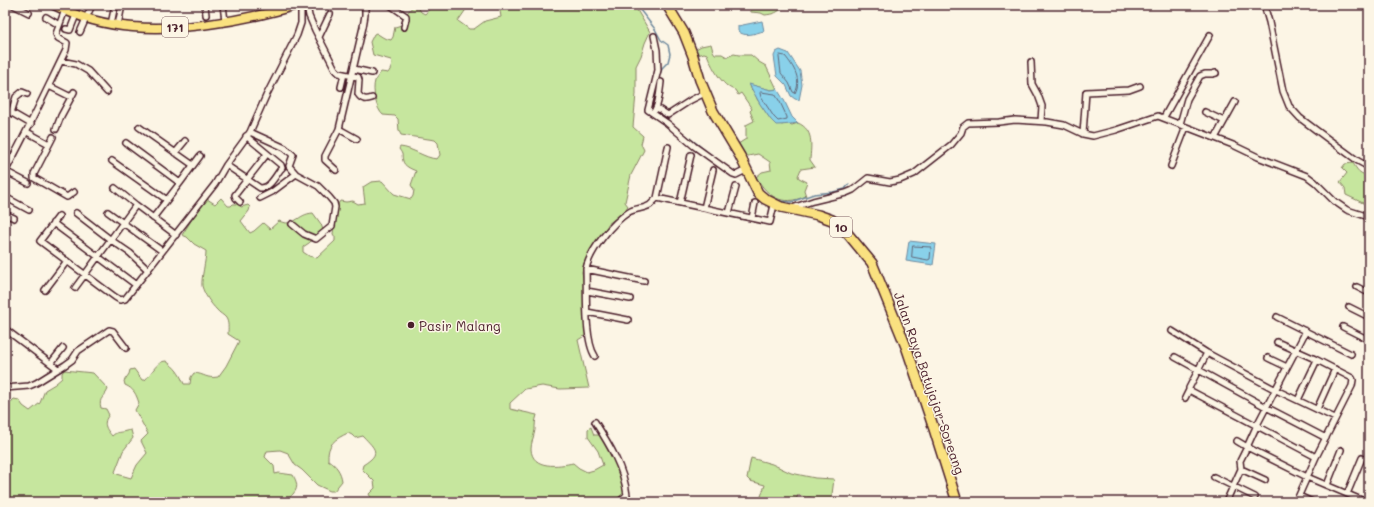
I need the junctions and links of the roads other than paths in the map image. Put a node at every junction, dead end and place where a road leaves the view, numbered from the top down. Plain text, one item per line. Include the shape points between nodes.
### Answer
1 (13, 5) edge
2 (54, 5) edge
3 (92, 5) edge
4 (115, 5) edge
5 (122, 5) edge
6 (204, 5) edge
7 (224, 5) edge
8 (297, 5) edge
9 (301, 5) edge
10 (308, 5) edge
11 (365, 5) edge
12 (390, 5) edge
13 (667, 5) edge
14 (1264, 5) edge
15 (287, 6) edge
16 (65, 10) junction
17 (29, 13) dead end
18 (330, 14) dead end
19 (76, 15) junction
20 (206, 15) dead end
21 (46, 17) dead end
22 (86, 18) junction
23 (225, 21) junction
24 (114, 24) junction
25 (59, 25) junction
26 (66, 28) dead end
27 (404, 28) dead end
28 (80, 32) dead end
29 (1210, 35) dead end
30 (654, 36) dead end
31 (319, 37) junction
32 (61, 61) junction
33 (1031, 62) dead end
34 (354, 69) junction
35 (372, 73) dead end
36 (1216, 73) dead end
37 (344, 74) junction
38 (352, 75) junction
39 (661, 82) dead end
40 (49, 86) junction
41 (1140, 86) dead end
42 (341, 87) dead end
43 (107, 92) dead end
44 (705, 93) junction
45 (27, 94) dead end
46 (372, 98) dead end
47 (1235, 102) dead end
48 (5, 109) edge
49 (652, 110) junction
50 (1205, 112) dead end
51 (11, 113) junction
52 (1164, 117) junction
53 (1041, 121) junction
54 (1224, 121) junction
55 (30, 124) junction
56 (1180, 124) junction
57 (139, 127) dead end
58 (1186, 127) junction
59 (56, 129) dead end
60 (338, 129) junction
61 (27, 132) junction
62 (248, 134) junction
63 (1083, 134) junction
64 (54, 137) dead end
65 (1215, 138) junction
66 (357, 139) dead end
67 (184, 141) dead end
68 (126, 143) dead end
69 (49, 144) junction
70 (668, 147) dead end
71 (175, 153) junction
72 (267, 154) junction
73 (691, 155) dead end
74 (200, 156) dead end
75 (112, 161) dead end
76 (193, 165) junction
77 (226, 165) junction
78 (1171, 166) dead end
79 (1369, 167) edge
80 (336, 170) dead end
81 (713, 170) dead end
82 (747, 171) junction
83 (5, 172) edge
84 (296, 174) junction
85 (248, 179) junction
86 (271, 181) junction
87 (28, 183) dead end
88 (180, 183) junction
89 (280, 186) junction
90 (736, 187) dead end
91 (116, 188) dead end
92 (74, 192) dead end
93 (5, 197) edge
94 (260, 198) dead end
95 (657, 198) junction
96 (167, 200) junction
97 (240, 202) dead end
98 (680, 203) junction
99 (755, 203) dead end
100 (136, 205) junction
101 (774, 205) junction
102 (704, 208) junction
103 (790, 209) junction
104 (30, 210) dead end
105 (108, 212) dead end
106 (76, 213) dead end
107 (728, 213) junction
108 (5, 214) edge
109 (59, 216) dead end
110 (1369, 217) edge
111 (14, 218) dead end
112 (153, 218) junction
113 (752, 218) junction
114 (53, 223) junction
115 (123, 223) junction
116 (292, 224) dead end
117 (176, 235) junction
118 (111, 240) junction
119 (162, 251) junction
120 (98, 257) junction
121 (67, 260) junction
122 (586, 269) junction
123 (148, 270) junction
124 (85, 274) junction
125 (644, 281) dead end
126 (136, 285) junction
127 (1357, 287) dead end
128 (75, 288) dead end
129 (45, 290) dead end
130 (587, 291) junction
131 (1369, 293) edge
132 (630, 299) dead end
133 (1349, 307) dead end
134 (587, 312) junction
135 (1369, 316) edge
136 (1277, 317) dead end
137 (628, 320) dead end
138 (1343, 327) dead end
139 (5, 329) edge
140 (1172, 331) dead end
141 (1306, 331) junction
142 (1369, 340) edge
143 (1277, 342) dead end
144 (63, 348) dead end
145 (126, 348) dead end
146 (1296, 350) junction
147 (1207, 352) junction
148 (1352, 354) dead end
149 (595, 356) dead end
150 (1175, 357) dead end
151 (1268, 358) dead end
152 (1317, 360) junction
153 (51, 363) junction
154 (1287, 367) junction
155 (58, 369) junction
156 (1198, 370) junction
157 (1335, 370) junction
158 (5, 388) edge
159 (1189, 390) junction
160 (1276, 390) junction
161 (1185, 398) dead end
162 (1298, 400) junction
163 (1266, 407) junction
164 (1317, 410) junction
165 (1335, 418) junction
166 (595, 422) dead end
167 (1257, 425) junction
168 (1326, 438) junction
169 (1237, 441) dead end
170 (1247, 447) junction
171 (1341, 450) dead end
172 (1316, 457) junction
173 (1362, 458) dead end
174 (1241, 469) junction
175 (1214, 477) dead end
176 (1307, 477) junction
177 (1265, 480) dead end
178 (1327, 485) junction
179 (1234, 487) junction
180 (1347, 494) junction
181 (1298, 496) junction
182 (1255, 497) dead end
183 (619, 502) edge
184 (957, 502) edge
185 (1226, 502) edge
186 (1296, 502) edge
187 (1312, 502) edge
188 (1366, 502) edge

1 - 17 street
2 - 16 main road, 171
3 - 22 street
4 - 24 street
5 - 24 street
6 - 20 street
7 - 23 street
8 - 15 main road, 171
9 - 62 street via 301,23 297,35
10 - 31 street
11 - 34 street
12 - 27 street via 406,16
13 - 44 highway, Jalan Raya Batujajar-Soreang / 10 via 684,33
14 - 79 street via 1282,91 1289,106 1328,140
15 - 23 main road, 171 via 276,11
16 - 19 main road, 171
16 - 25 street
18 - 31 street
19 - 22 main road, 171
19 - 26 street via 70,30
21 - 25 street
22 - 24 main road, 171
22 - 28 street
23 - 24 main road, 171 via 164,27
25 - 32 street via 57,36 67,43
29 - 52 street
30 - 49 street via 658,70
31 - 37 street via 337,72
32 - 40 street
32 - 43 street via 76,64 90,72
33 - 53 street via 1032,84 1042,106
34 - 35 street
34 - 38 street
36 - 56 street via 1200,76 1186,99
37 - 38 street
37 - 42 street
38 - 46 street via 359,78 360,97 364,100
38 - 60 street
39 - 49 street
40 - 55 street
40 - 59 street via 72,97
41 - 63 street via 1129,90 1087,92
44 - 49 street via 668,115
44 - 82 highway, Jalan Raya Batujajar-Soreang / 10
45 - 51 street via 22,92 17,95
47 - 54 street
48 - 51 street
49 - 82 street via 694,146 733,174
50 - 54 street
51 - 55 street
52 - 56 street
52 - 63 street via 1157,116 1095,136
53 - 63 street via 1064,125
53 - 103 street via 1015,120 967,124 951,145 914,174 890,182 868,178 846,193
54 - 65 street
55 - 61 street
56 - 58 street
57 - 71 street
58 - 65 street
58 - 78 street
60 - 66 street
60 - 80 street via 325,156 325,160
61 - 69 street
61 - 83 street
62 - 72 street
62 - 77 street
62 - 84 street via 293,153 289,166
64 - 69 street
65 - 110 street via 1306,176 1347,210
67 - 71 street
68 - 88 street
69 - 92 street via 34,178 67,197
70 - 95 street
71 - 76 street
72 - 85 street
72 - 86 street via 282,166
73 - 98 street
74 - 76 street
75 - 96 street
76 - 88 street
77 - 85 street
77 - 117 street
81 - 102 street
82 - 101 highway, Jalan Raya Batujajar-Soreang / 10 via 758,193
83 - 87 street
84 - 89 street
84 - 116 street via 318,186 336,207 332,226 316,239 304,234
85 - 86 street via 263,189
85 - 97 street via 235,195
86 - 89 street
88 - 96 street
89 - 94 street
90 - 107 street
91 - 100 street
93 - 104 street
95 - 98 street
95 - 122 street via 650,205 637,208 620,219 597,246
96 - 112 street
98 - 102 street
99 - 113 street
100 - 112 street
100 - 115 street
101 - 103 highway, Jalan Raya Batujajar-Soreang / 10
101 - 113 street via 770,222
102 - 107 street
103 - 184 highway, Jalan Raya Batujajar-Soreang / 10 via 832,220 848,234 872,263 907,349
105 - 115 street
106 - 118 street
107 - 113 street
108 - 111 street
109 - 114 street
112 - 117 street
114 - 120 street
114 - 121 street via 38,243
115 - 118 street
115 - 119 street
117 - 119 street
118 - 120 street
118 - 123 street
119 - 123 street
120 - 124 street
120 - 126 street
121 - 124 street
121 - 129 street
122 - 125 street
122 - 130 street
123 - 126 street
124 - 126 street via 120,300 125,299
124 - 128 street
127 - 131 street
130 - 132 street
130 - 134 street
133 - 135 street
134 - 137 street
134 - 149 street via 591,349
136 - 141 street
138 - 142 street
139 - 153 street
140 - 147 street
141 - 146 street
141 - 148 street
143 - 146 street
144 - 153 street
145 - 155 street via 109,330 78,351
146 - 152 street
146 - 154 street
147 - 156 street
147 - 160 street
150 - 156 street
151 - 154 street
152 - 157 street
152 - 162 street
153 - 155 street
154 - 160 street
155 - 158 street via 30,386
156 - 159 street
156 - 163 street
157 - 164 street
157 - 165 street via 1352,378 1354,382
159 - 161 street
159 - 167 street
160 - 162 street
160 - 163 street
162 - 164 street
163 - 167 street
163 - 168 street
164 - 165 street
165 - 168 street
166 - 183 street via 609,444 626,481 627,495
167 - 170 street
167 - 172 street
168 - 172 street
169 - 170 street
170 - 174 street via 1240,461
170 - 176 street
171 - 178 street
172 - 176 street
173 - 180 street
174 - 177 street
174 - 179 street
175 - 179 street
176 - 178 street
176 - 181 street
178 - 180 street
179 - 182 street
179 - 185 street
180 - 188 street
181 - 186 street
181 - 187 street

